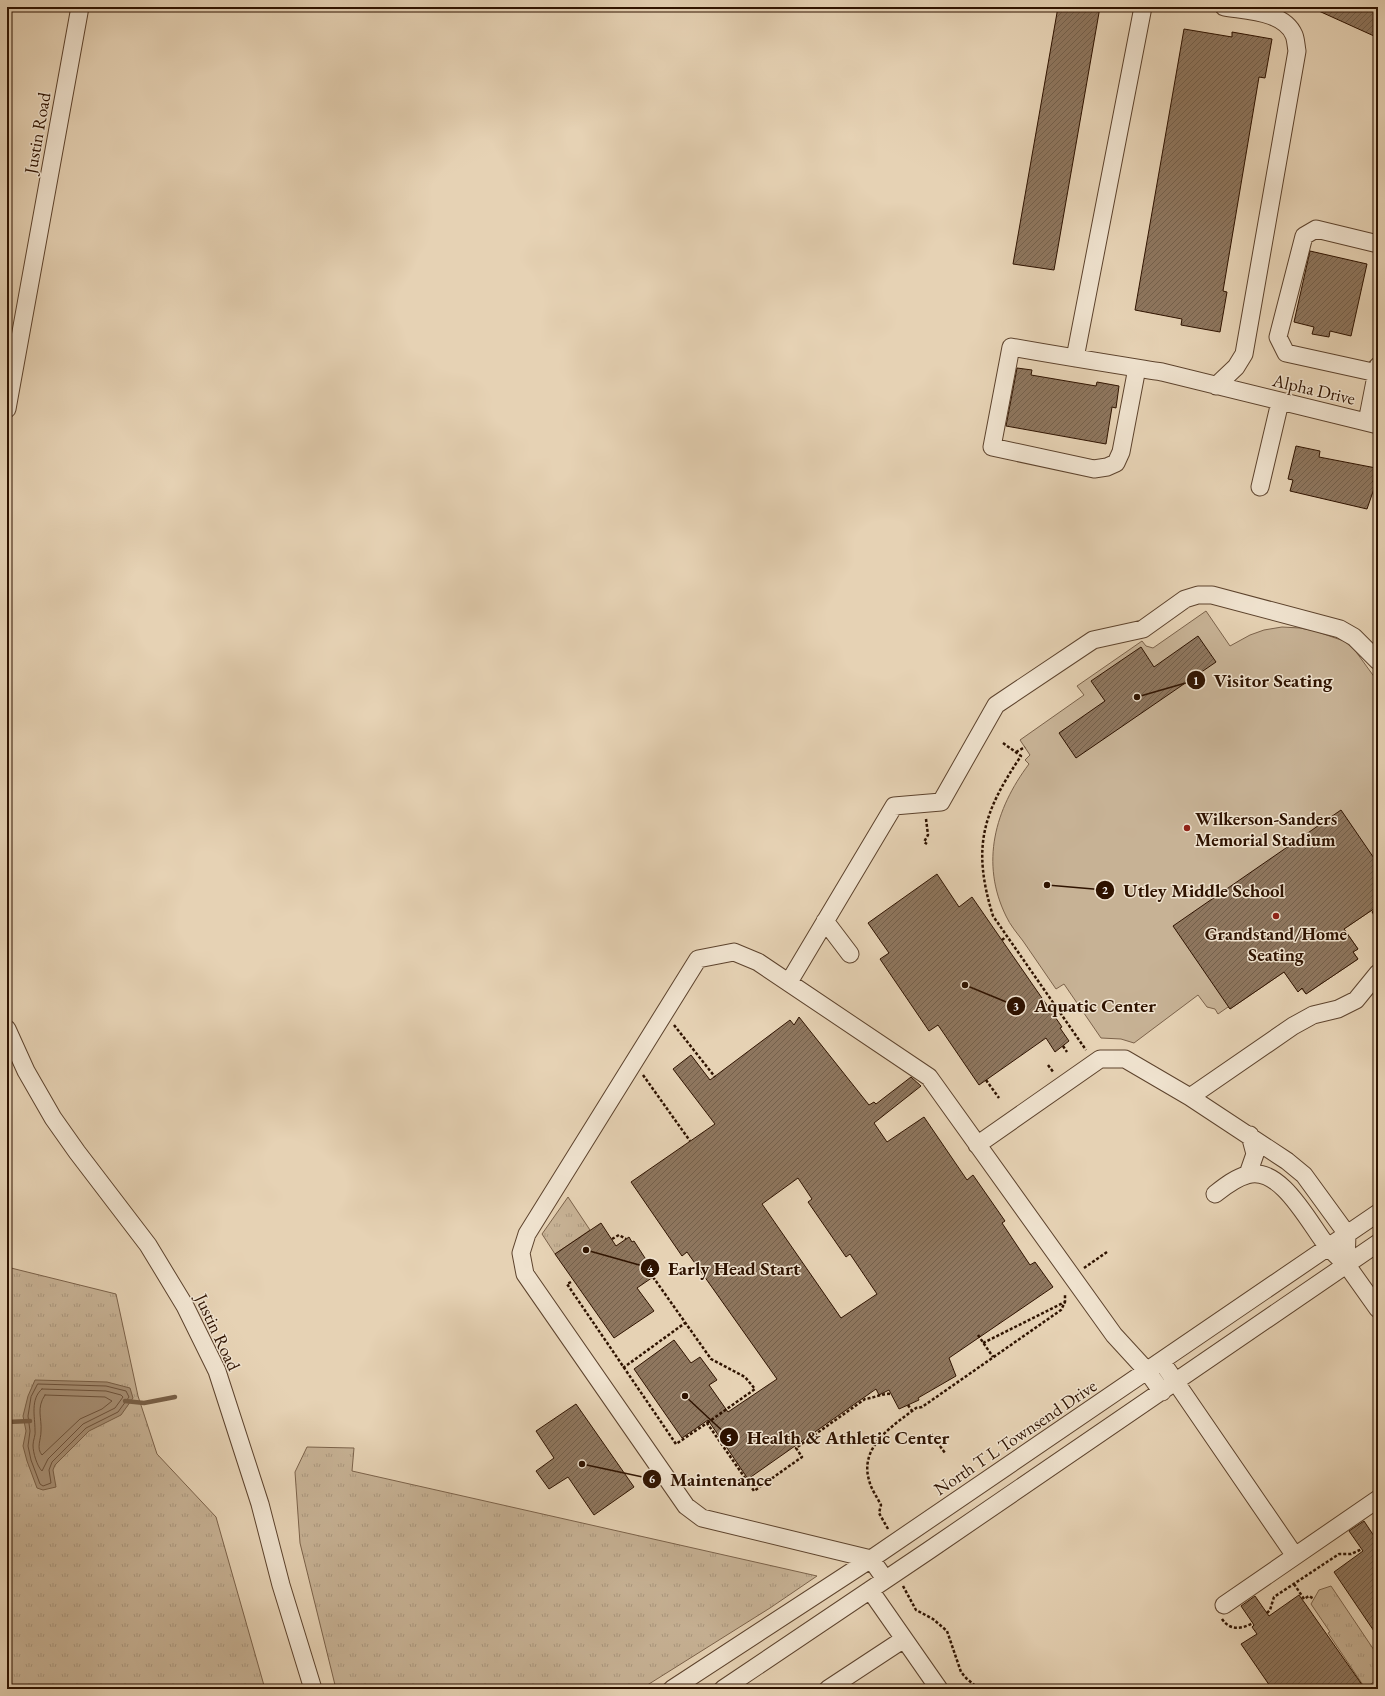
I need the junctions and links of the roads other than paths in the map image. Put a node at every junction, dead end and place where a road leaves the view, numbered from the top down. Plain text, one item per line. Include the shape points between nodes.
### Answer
1 (80, 7) edge
2 (1143, 7) edge
3 (1224, 7) edge
4 (1378, 244) edge
5 (12, 355) edge
6 (1075, 358) junction
7 (1137, 368) junction
8 (1377, 370) edge
9 (1216, 386) junction
10 (1280, 402) junction
11 (7, 408) edge
12 (1372, 423) edge
13 (1260, 487) dead end
14 (1378, 661) edge
15 (825, 921) junction
16 (850, 954) dead end
17 (1378, 973) edge
18 (789, 982) junction
19 (7, 1029) edge
20 (1190, 1096) junction
21 (1250, 1135) junction
22 (977, 1145) junction
23 (1248, 1174) junction
24 (1215, 1194) dead end
25 (1378, 1213) edge
26 (1347, 1234) junction
27 (1378, 1243) edge
28 (1328, 1247) junction
29 (1346, 1264) junction
30 (1378, 1310) edge
31 (1162, 1362) junction
32 (1147, 1371) junction
33 (1176, 1382) junction
34 (1162, 1392) junction
35 (1378, 1499) edge
36 (1295, 1556) junction
37 (871, 1559) junction
38 (885, 1579) junction
39 (870, 1590) junction
40 (1221, 1610) road end
41 (904, 1639) junction
42 (313, 1689) edge
43 (672, 1689) edge
44 (723, 1689) edge
45 (828, 1689) edge
46 (939, 1689) edge

1 - 5 street, Justin Road
2 - 6 street
3 - 9 street via 1268,15 1284,22 1294,35 1297,51 1244,354 1236,367
4 - 8 street via 1316,229 1304,236 1278,337 1286,352
5 - 11 street, Justin Road
6 - 7 street, Alpha Drive
6 - 7 street, Alpha Drive via 1010,347 992,447 1094,469 1116,463 1121,452
7 - 9 street, Alpha Drive
8 - 12 street
9 - 10 street, Alpha Drive
10 - 12 street, Alpha Drive
10 - 13 street
14 - 15 street via 1354,637 1340,629 1212,595 1198,595 1185,599 1143,629 1093,640 996,705 941,802 894,806
15 - 16 street
15 - 18 street
17 - 20 street via 1356,1000 1338,1009 1313,1015
18 - 22 street via 930,1077
18 - 37 street via 758,962 734,952 698,959 527,1234 521,1253 525,1274 686,1506 702,1518
19 - 42 street, Justin Road via 26,1071 53,1118 148,1245 185,1306 217,1371 260,1504 281,1585
20 - 21 street
20 - 22 street via 1125,1059 1100,1059
21 - 23 street via 1255,1154
21 - 26 street via 1304,1175
22 - 32 street via 1114,1335
23 - 24 street
23 - 28 street via 1260,1174 1282,1187 1300,1205
25 - 26 street, North T L Townsend Drive
26 - 28 street, North T L Townsend Drive
26 - 29 street
27 - 29 street
28 - 29 street
28 - 31 street, North T L Townsend Drive
29 - 30 street
29 - 33 street
31 - 32 street, North T L Townsend Drive
31 - 33 street
32 - 34 street
32 - 37 street, North T L Townsend Drive
33 - 34 street
33 - 36 street
34 - 38 street
35 - 36 street
36 - 40 street
37 - 38 street
37 - 43 street, North T L Townsend Drive
38 - 39 street
39 - 41 street
39 - 44 street
41 - 45 street
41 - 46 street

